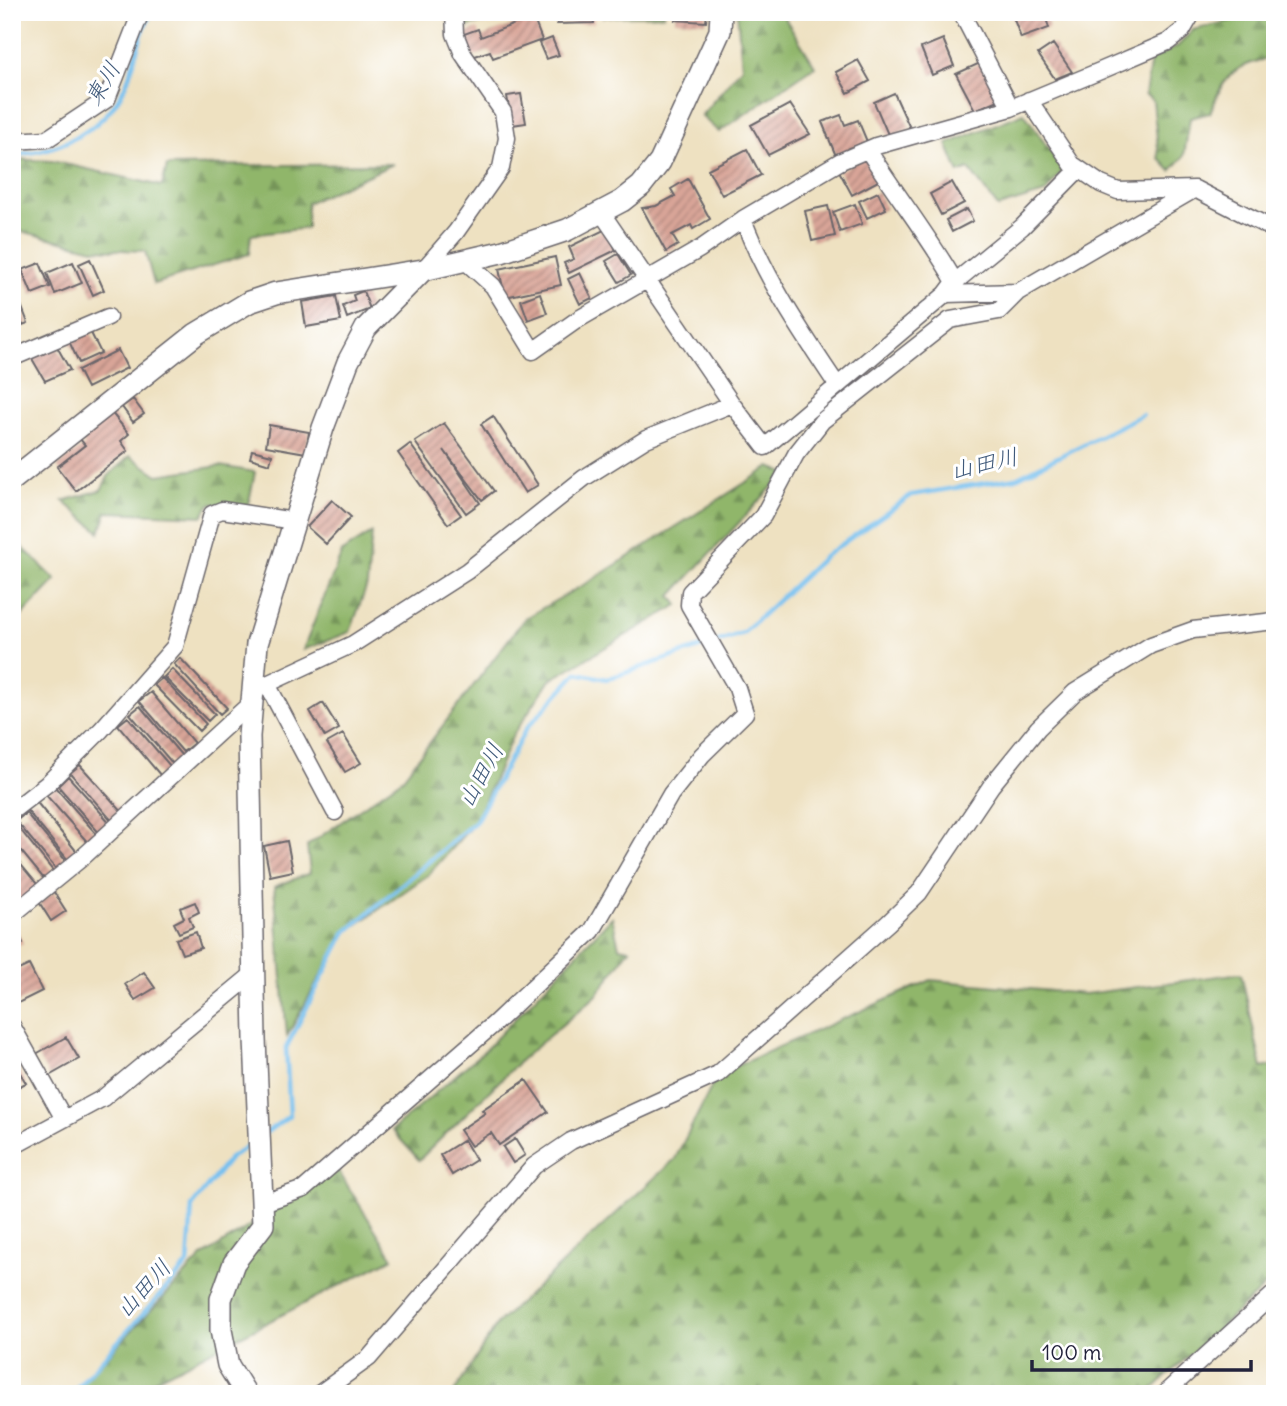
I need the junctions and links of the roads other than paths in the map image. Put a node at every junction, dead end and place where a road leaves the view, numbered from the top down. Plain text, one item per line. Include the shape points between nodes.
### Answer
1 (141, 12) edge
2 (454, 12) edge
3 (721, 12) edge
4 (961, 12) edge
5 (1193, 12) edge
6 (1029, 100) junction
7 (1011, 107) junction
8 (12, 141) edge
9 (868, 150) junction
10 (1079, 169) junction
11 (1195, 188) junction
12 (601, 212) junction
13 (1275, 216) edge
14 (743, 219) junction
15 (1274, 230) edge
16 (463, 259) junction
17 (423, 270) junction
18 (645, 281) junction
19 (951, 288) junction
20 (1018, 292) junction
21 (108, 317) dead end
22 (12, 358) edge
23 (837, 385) junction
24 (732, 404) junction
25 (12, 480) edge
26 (294, 521) junction
27 (1275, 621) edge
28 (257, 690) junction
29 (12, 811) edge
30 (335, 812) dead end
31 (12, 915) edge
32 (253, 974) junction
33 (12, 1026) edge
34 (64, 1119) junction
35 (12, 1147) edge
36 (262, 1203) junction
37 (1275, 1293) edge
38 (246, 1394) edge
39 (319, 1394) edge
40 (1164, 1394) edge

1 - 8 street via 107,99 47,139
2 - 17 street via 455,34 463,54 503,112 507,138 502,168
3 - 12 street via 720,31 660,162 641,186
4 - 7 street
5 - 6 street via 1168,41
6 - 7 street
6 - 10 street
7 - 9 street
9 - 14 street
9 - 19 street via 931,239
10 - 11 street via 1118,191
10 - 19 street via 1022,227
11 - 15 street
11 - 20 street
12 - 16 street via 523,245
12 - 18 street
13 - 15 street
14 - 18 street
14 - 23 street via 757,257 788,312
16 - 17 street
16 - 18 street via 493,286 533,351
17 - 25 street via 276,293 248,302 196,334
17 - 26 street via 366,328 335,394
18 - 24 street
19 - 20 street
19 - 23 street
20 - 36 street via 999,311 950,320 822,421 796,454 763,516 690,592 689,605 737,688 745,713 671,794 592,931 494,1024 304,1188
21 - 22 street
23 - 24 street via 765,447
24 - 28 street via 646,439 584,478 467,571 353,644
26 - 28 street via 257,644
26 - 29 street via 222,510 212,514 175,646 101,730 47,784
27 - 39 street via 1193,631 1151,645 1075,692 1038,728 991,786 919,893 888,923 718,1074 571,1141 534,1166 369,1357
28 - 30 street
28 - 31 street via 83,857
28 - 32 street
32 - 34 street via 103,1098
32 - 36 street
33 - 34 street
34 - 35 street
36 - 38 street via 263,1225 234,1263 221,1299 228,1365
37 - 40 street

